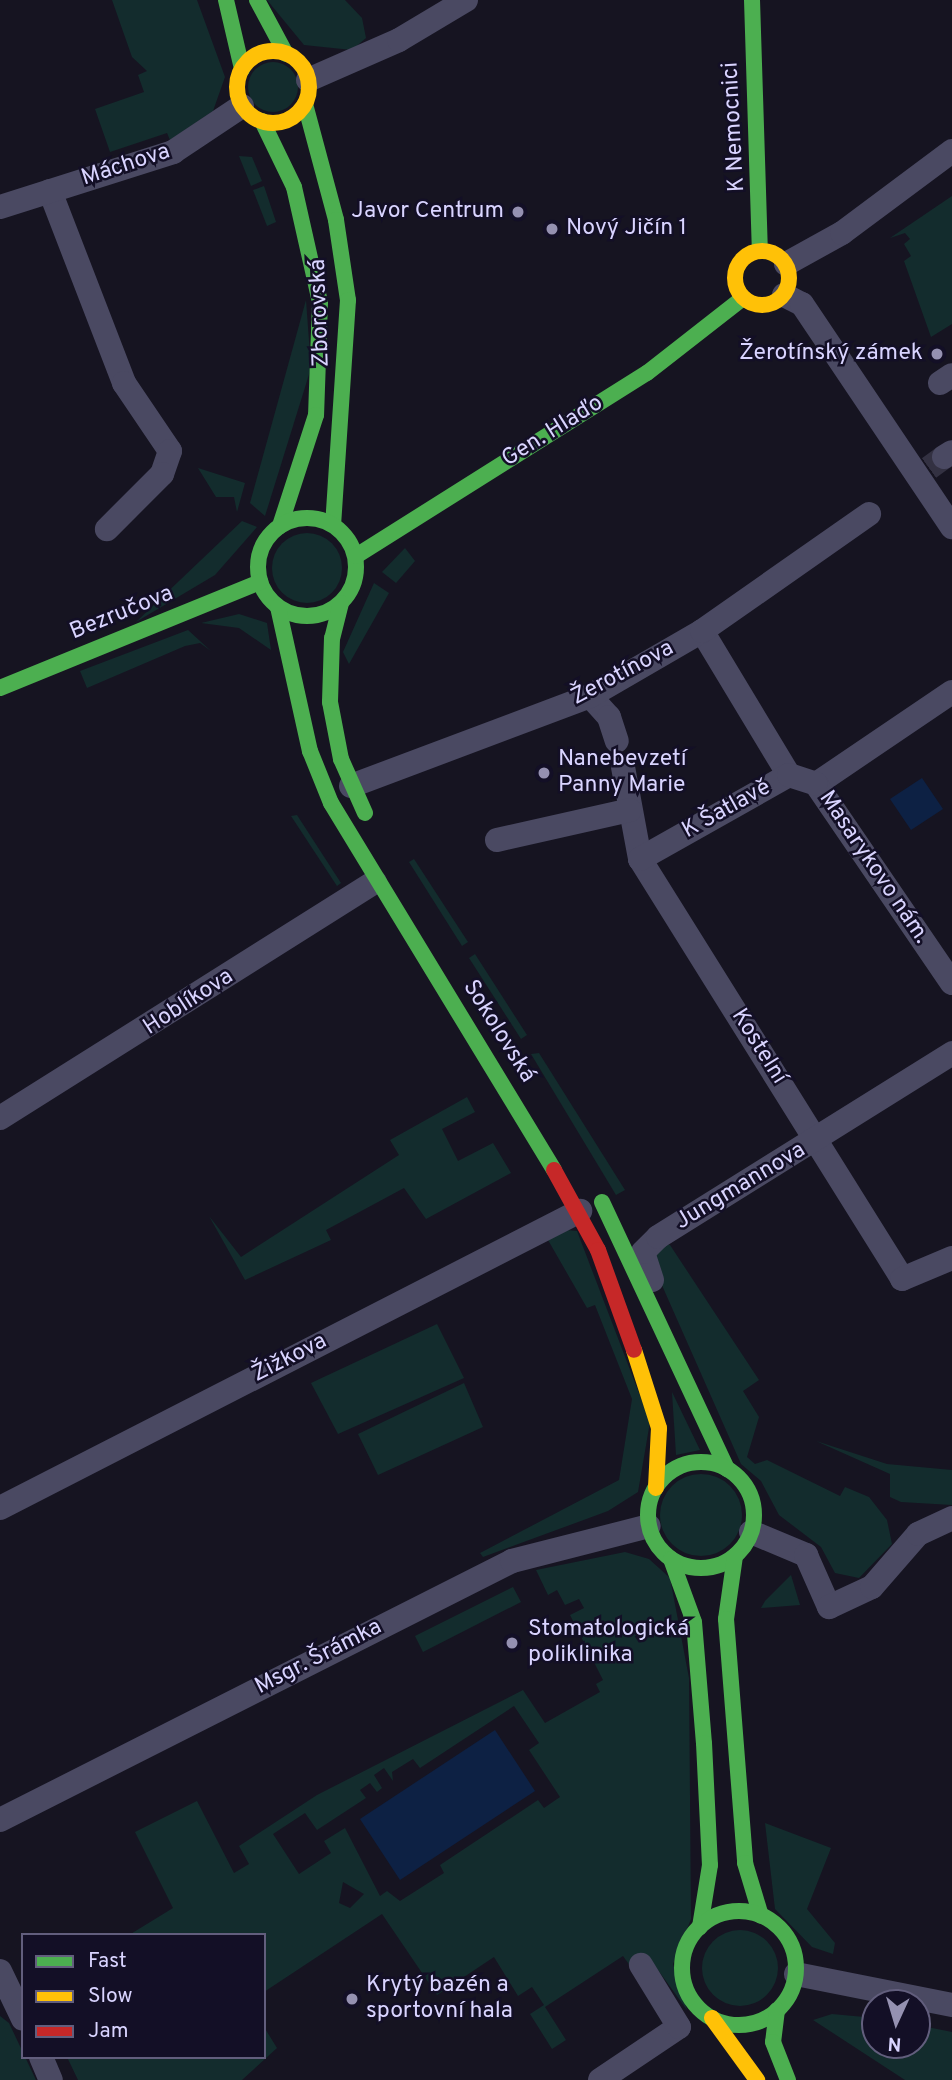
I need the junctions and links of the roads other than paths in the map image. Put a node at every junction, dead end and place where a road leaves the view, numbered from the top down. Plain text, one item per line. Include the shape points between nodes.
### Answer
1 (226, 0) edge
2 (257, 0) edge
3 (466, 0) edge
4 (752, 0) edge
5 (286, 54) junction
6 (242, 69) junction
7 (306, 92) junction
8 (242, 106) junction
9 (262, 121) junction
10 (952, 152) edge
11 (50, 191) junction
12 (0, 207) edge
13 (760, 251) junction
14 (786, 264) junction
15 (784, 295) junction
16 (743, 298) junction
17 (935, 463) edge
18 (869, 514) dead end
19 (333, 525) junction
20 (280, 526) junction
21 (952, 527) edge
22 (107, 529) dead end
23 (356, 556) junction
24 (260, 582) junction
25 (341, 603) junction
26 (278, 607) junction
27 (702, 631) junction
28 (0, 688) edge
29 (952, 692) edge
30 (590, 696) junction
31 (617, 741) dead end
32 (623, 767) dead end
33 (789, 775) junction
34 (816, 784) junction
35 (351, 786) junction
36 (630, 810) junction
37 (375, 833) dead end
38 (497, 840) dead end
39 (640, 859) junction
40 (375, 882) junction
41 (952, 983) edge
42 (952, 1053) edge
43 (0, 1118) edge
44 (817, 1141) junction
45 (593, 1186) dead end
46 (580, 1210) junction
47 (952, 1258) edge
48 (683, 1377) junction
49 (727, 1469) junction
50 (656, 1488) junction
51 (0, 1508) edge
52 (952, 1518) edge
53 (649, 1526) junction
54 (751, 1532) junction
55 (736, 1556) junction
56 (671, 1559) junction
57 (0, 1820) edge
58 (761, 1916) junction
59 (700, 1927) junction
60 (641, 1965) dead end
61 (0, 1970) edge
62 (796, 1974) junction
63 (952, 2005) edge
64 (777, 2010) junction
65 (21, 2015) edge
66 (712, 2018) junction
67 (42, 2059) edge
68 (51, 2080) edge
69 (600, 2080) edge
70 (757, 2080) edge
71 (789, 2080) edge

1 - 6 main road
2 - 5 main road
3 - 7 street
4 - 13 main road, K Nemocnici
5 - 6 main road via 263,52
5 - 7 main road
6 - 8 main road via 237,85
7 - 9 main road via 287,120
7 - 19 main road, Zborovská via 336,220 348,300
8 - 9 main road
8 - 11 street, Máchova via 173,152
9 - 20 main road, Zborovská via 306,226 320,302 316,415
10 - 14 street via 842,233
11 - 12 street, Máchova
11 - 22 street via 124,383 170,451 162,474
13 - 14 main road
13 - 16 main road via 738,265 735,282
14 - 15 main road
15 - 16 main road via 765,306
15 - 17 street via 802,304
16 - 23 main road, Gen. Hlaďo via 647,373
17 - 21 street
18 - 27 street, Žerotínova
19 - 20 main road via 310,518
19 - 23 main road
20 - 24 main road via 261,551
23 - 25 main road via 354,586
24 - 26 main road
24 - 28 main road, Bezručova
25 - 26 main road via 308,617
25 - 35 main road via 332,638 330,702
26 - 40 main road, Sokolovská via 317,772
27 - 30 street, Žerotínova
27 - 33 street
29 - 34 street, Masarykovo nám.
30 - 31 street via 609,717
30 - 35 street, Žerotínova
32 - 36 street, Kostelní
33 - 34 street, K Šatlavě
33 - 39 street, K Šatlavě
34 - 41 street, Masarykovo nám.
35 - 37 main road
36 - 38 street
36 - 39 street, Kostelní
39 - 44 street, Kostelní
40 - 43 street, Hoblíkova
40 - 46 main road, Sokolovská
42 - 44 street, Jungmannova
44 - 47 street, Kostelní via 902,1279
44 - 48 street, Jungmannova via 646,1247 643,1259 670,1322
45 - 48 main road
46 - 50 main road, Sokolovská via 652,1398 659,1428
46 - 51 street, Žižkova
48 - 49 main road
49 - 50 main road via 688,1464
49 - 54 main road via 752,1500
50 - 53 main road
52 - 54 street via 934,1521 872,1587 829,1607 806,1555
53 - 56 main road
53 - 57 street, Msgr. Šrámka via 512,1561
54 - 55 main road
55 - 56 main road via 701,1568
55 - 58 main road via 726,1619 745,1863
56 - 59 main road via 694,1622 704,1743 710,1865
58 - 59 main road via 725,1913
58 - 62 main road via 788,1939
59 - 66 main road via 682,1971 691,1998
60 - 69 street via 679,2027
61 - 65 street
62 - 63 street
62 - 64 main road
64 - 66 main road via 749,2024
64 - 71 main road via 773,2042
66 - 70 main road
67 - 68 street

